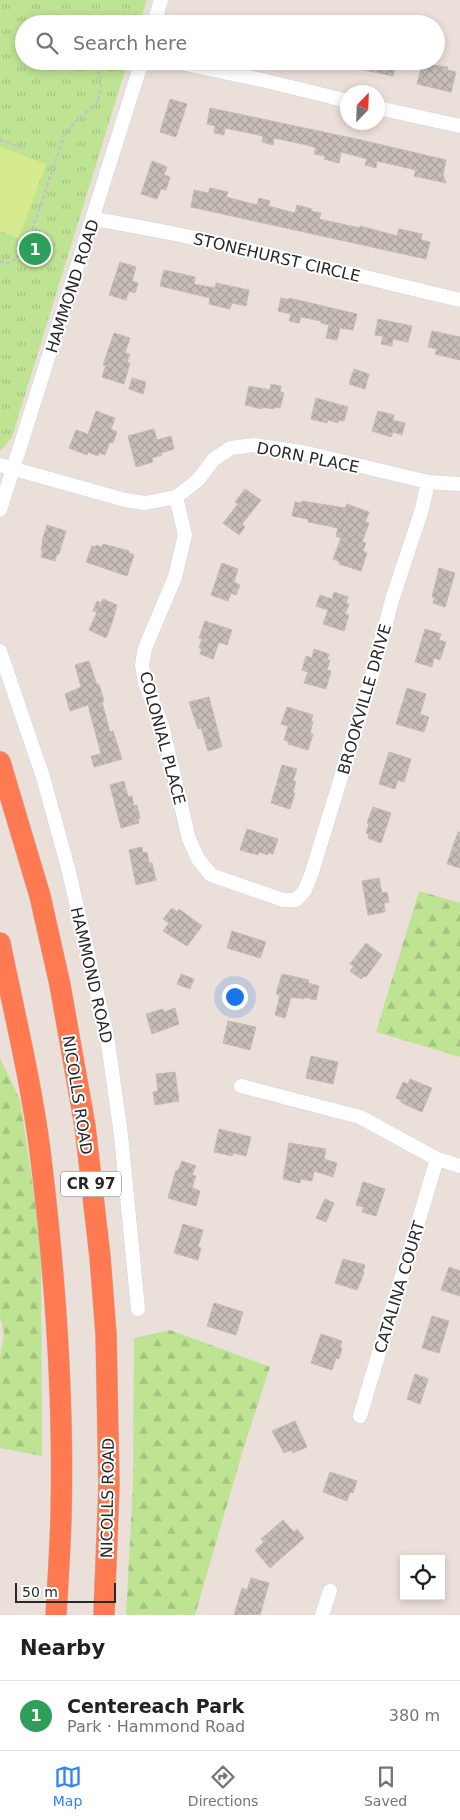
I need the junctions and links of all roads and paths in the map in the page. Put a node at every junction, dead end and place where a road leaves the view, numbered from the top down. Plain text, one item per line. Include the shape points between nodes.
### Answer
1 (161, 0) edge
2 (157, 15) edge
3 (99, 70) edge
4 (139, 70) edge
5 (214, 70) edge
6 (340, 99) edge
7 (385, 110) edge
8 (460, 126) edge
9 (0, 140) edge
10 (25, 149) dead end
11 (93, 219) junction
12 (0, 261) edge
13 (460, 300) edge
14 (0, 465) edge
15 (14, 468) junction
16 (428, 482) junction
17 (460, 484) edge
18 (176, 497) junction
19 (0, 510) edge
20 (0, 651) edge
21 (0, 762) edge
22 (283, 900) joint
23 (0, 944) edge
24 (241, 1086) dead end
25 (437, 1159) junction
26 (460, 1166) edge
27 (138, 1309) dead end
28 (360, 1416) dead end
29 (330, 1591) dead end
30 (56, 1615) edge
31 (104, 1615) edge
32 (322, 1615) edge

1 - 2 street
3 - 12 path via 101,82 98,102 64,136 26,248 6,264
4 - 11 street, HAMMOND ROAD
5 - 6 street
7 - 8 street
9 - 10 path
11 - 13 street, STONEHURST CIRCLE via 171,233
11 - 15 street, HAMMOND ROAD
14 - 15 street, DORN PLACE
15 - 18 street, DORN PLACE via 125,500 145,503
15 - 19 street, HAMMOND ROAD
16 - 17 street, DORN PLACE
16 - 18 street, DORN PLACE via 254,445 232,448 214,459 198,480
16 - 22 street, BROOKVILLE DRIVE via 306,890 296,900
18 - 22 street, COLONIAL PLACE via 185,535 175,577 145,648 142,665 145,683 162,726 189,839 198,859 211,875
20 - 27 street, HAMMOND ROAD via 68,868 106,1036 121,1135
21 - 31 highway, NICOLLS ROAD / CR 97 via 40,896 60,985 85,1126 106,1334 109,1485
23 - 30 highway, CR 97 via 40,1150 54,1279 61,1408 61,1516
24 - 25 street via 360,1117
25 - 26 street
25 - 28 street, CATALINA COURT
29 - 32 street

